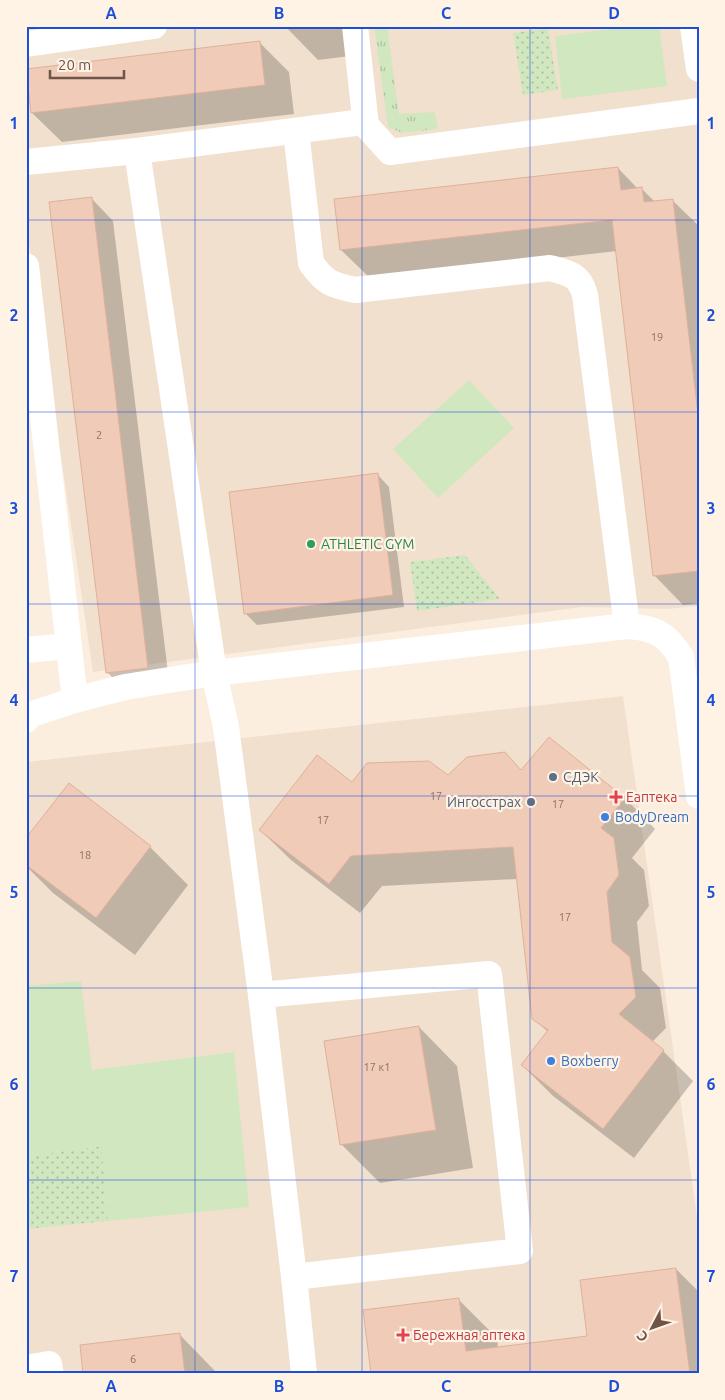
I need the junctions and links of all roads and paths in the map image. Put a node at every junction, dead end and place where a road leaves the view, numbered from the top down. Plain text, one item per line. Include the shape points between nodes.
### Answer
1 (154, 26) edge
2 (355, 26) edge
3 (693, 26) edge
4 (26, 44) edge
5 (699, 70) edge
6 (699, 111) edge
7 (366, 126) junction
8 (296, 131) junction
9 (137, 151) junction
10 (26, 162) edge
11 (26, 266) edge
12 (627, 626) junction
13 (69, 646) junction
14 (26, 650) edge
15 (690, 653) edge
16 (214, 673) junction
17 (76, 700) junction
18 (26, 720) edge
19 (695, 741) edge
20 (699, 796) edge
21 (261, 995) junction
22 (294, 1277) junction
23 (26, 1368) edge
24 (52, 1374) edge
25 (304, 1374) edge

1 - 4 street
2 - 7 street
3 - 5 street
6 - 7 street via 390,152
7 - 8 street via 363,122
8 - 9 street
8 - 12 street via 311,262 321,276 336,286 355,290 550,268 569,273 582,284
9 - 10 street
9 - 16 street
11 - 13 street
12 - 15 street via 647,628
12 - 16 street
13 - 14 street
13 - 17 street
15 - 19 street
16 - 17 street via 125,687
16 - 21 street via 226,727
17 - 18 street via 29,715
19 - 20 street
21 - 22 street
21 - 22 street via 489,974 520,1251
22 - 25 street
23 - 24 street via 49,1364

